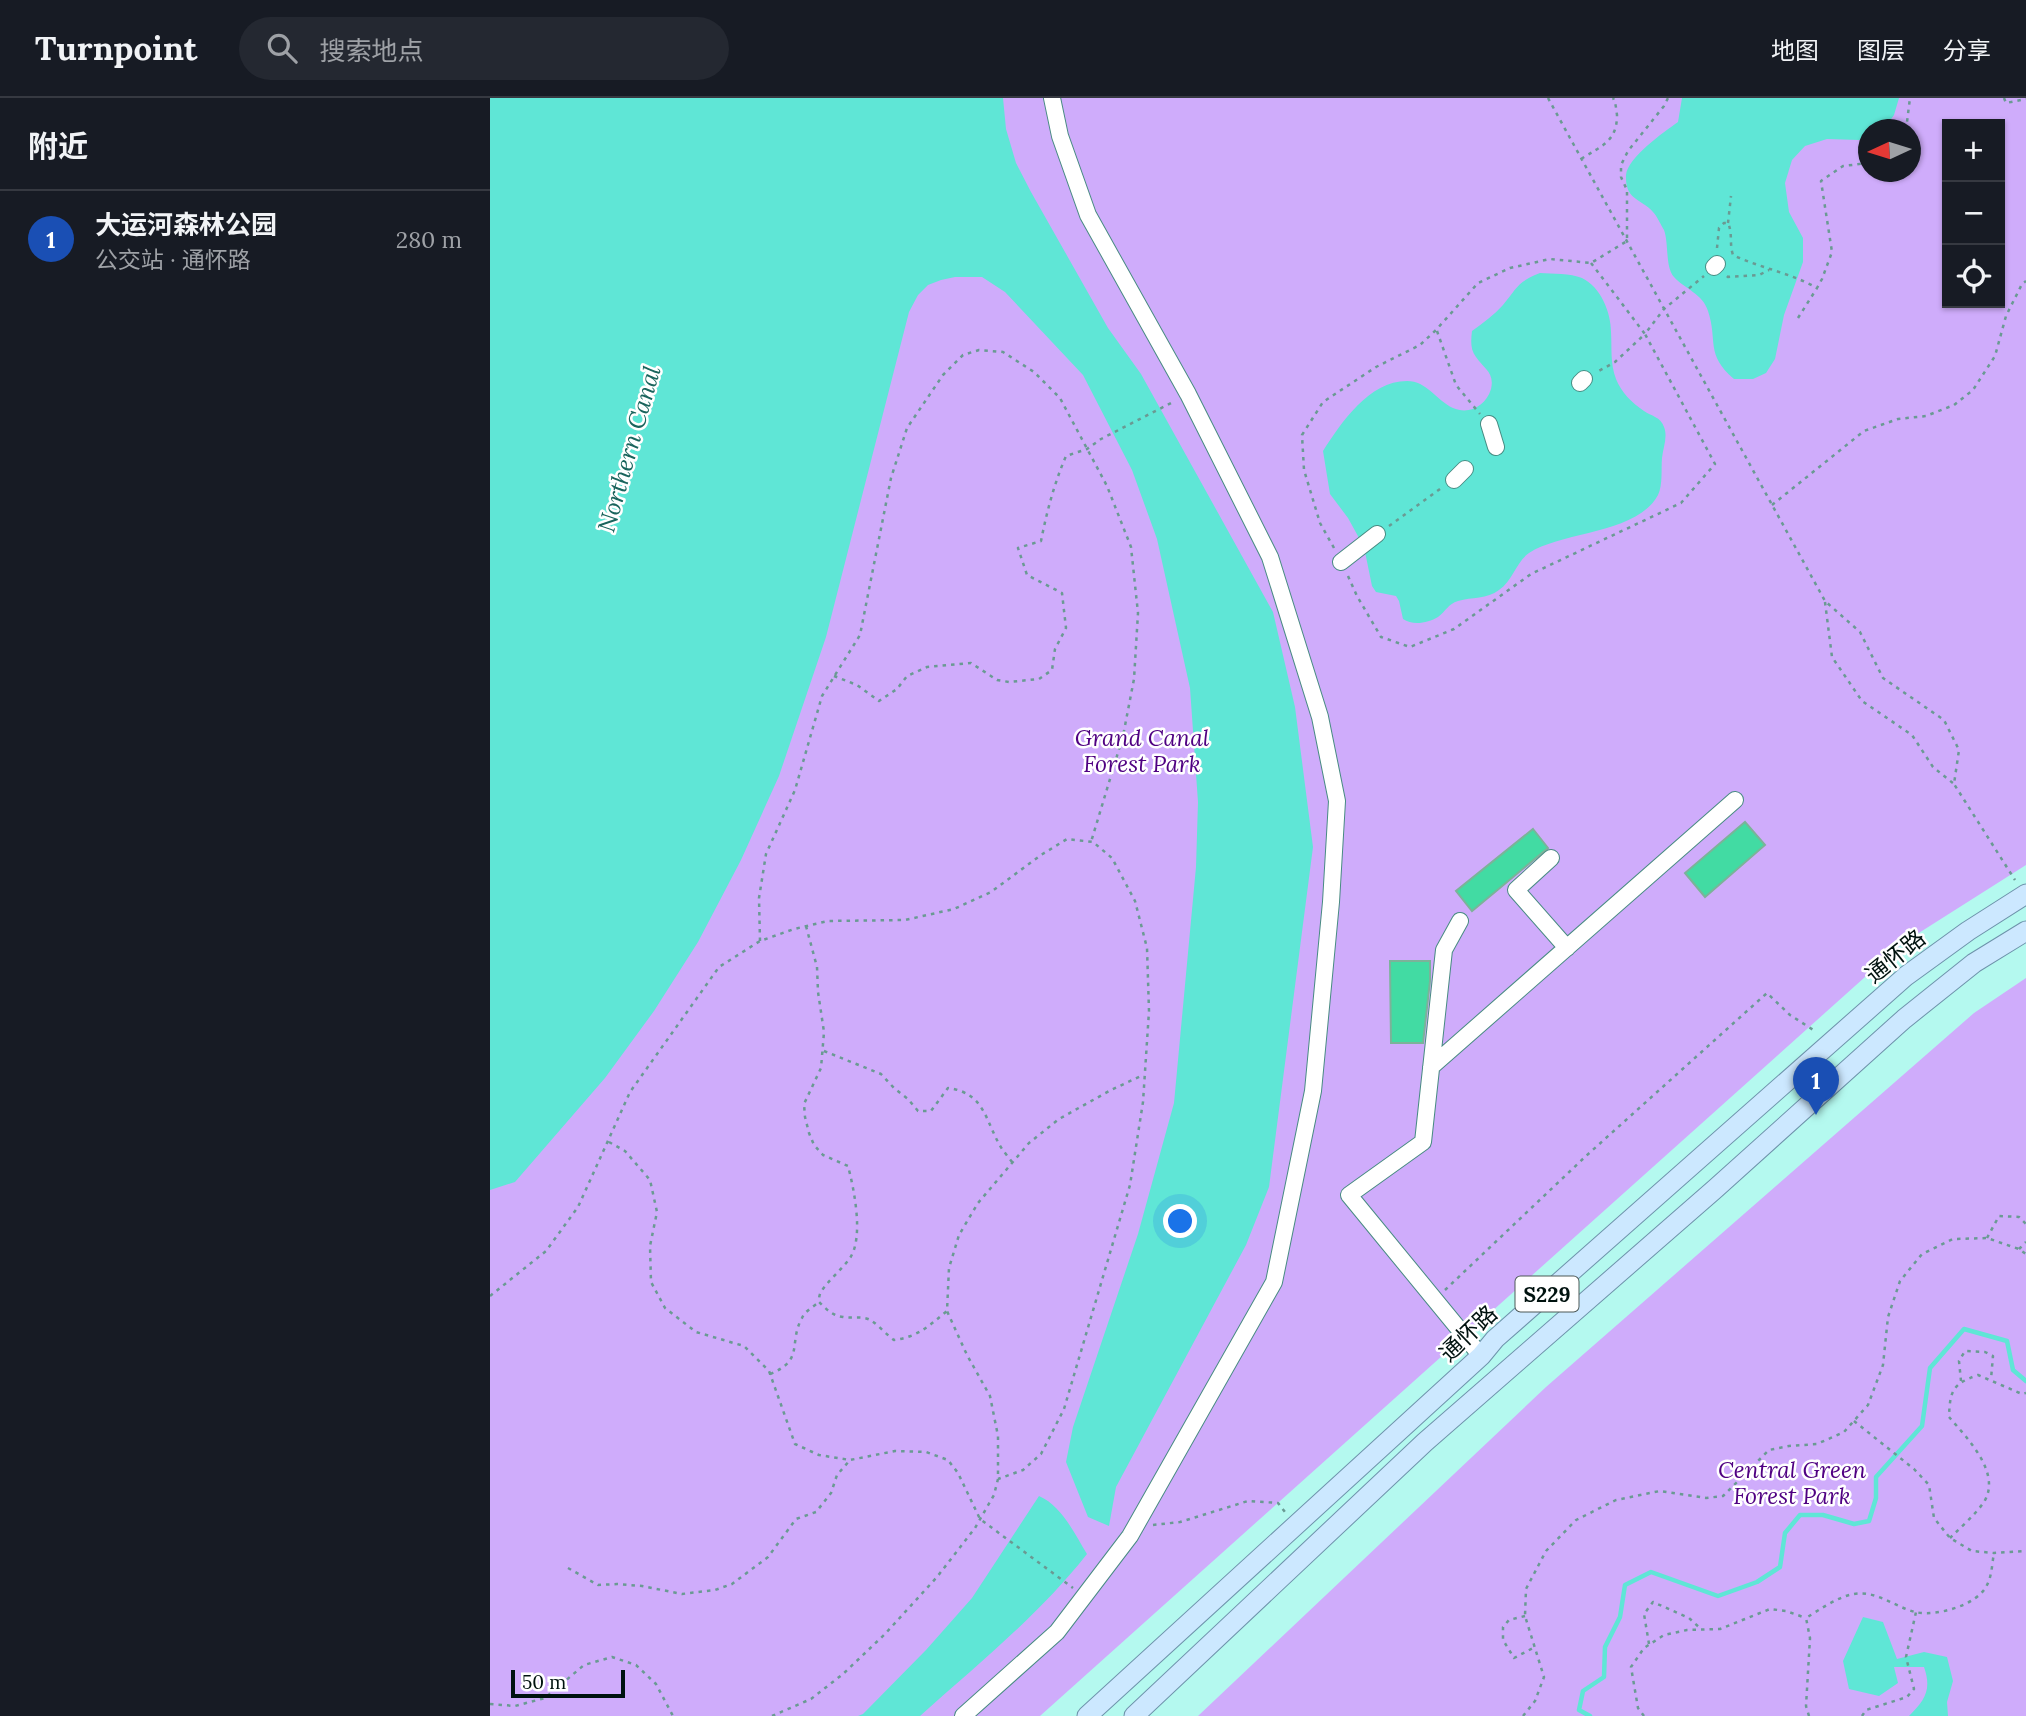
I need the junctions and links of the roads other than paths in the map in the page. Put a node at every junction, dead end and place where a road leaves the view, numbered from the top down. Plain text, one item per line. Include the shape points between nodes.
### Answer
1 (1052, 98) edge
2 (1489, 424) dead end
3 (1496, 447) dead end
4 (1377, 534) road end
5 (1342, 562) dead end
6 (1735, 800) dead end
7 (1551, 858) dead end
8 (2025, 895) edge
9 (1460, 921) dead end
10 (2026, 930) edge
11 (1567, 948) junction
12 (1431, 1067) junction
13 (1481, 1356) junction
14 (963, 1716) edge
15 (1087, 1716) edge
16 (1134, 1716) edge

1 - 14 street via 1059,136 1088,215 1188,394 1270,557 1320,717 1337,801 1313,1091 1274,1282 1130,1536 1057,1632
2 - 3 street
4 - 5 street
6 - 11 street
7 - 11 street via 1516,890
8 - 13 main road, 通怀路 / S229 via 1906,976
9 - 12 street via 1444,950
10 - 16 main road, S229 via 1974,963 1903,1019 1425,1442
11 - 12 street
12 - 13 street via 1423,1142 1349,1195
13 - 15 main road, 通怀路 / S229

